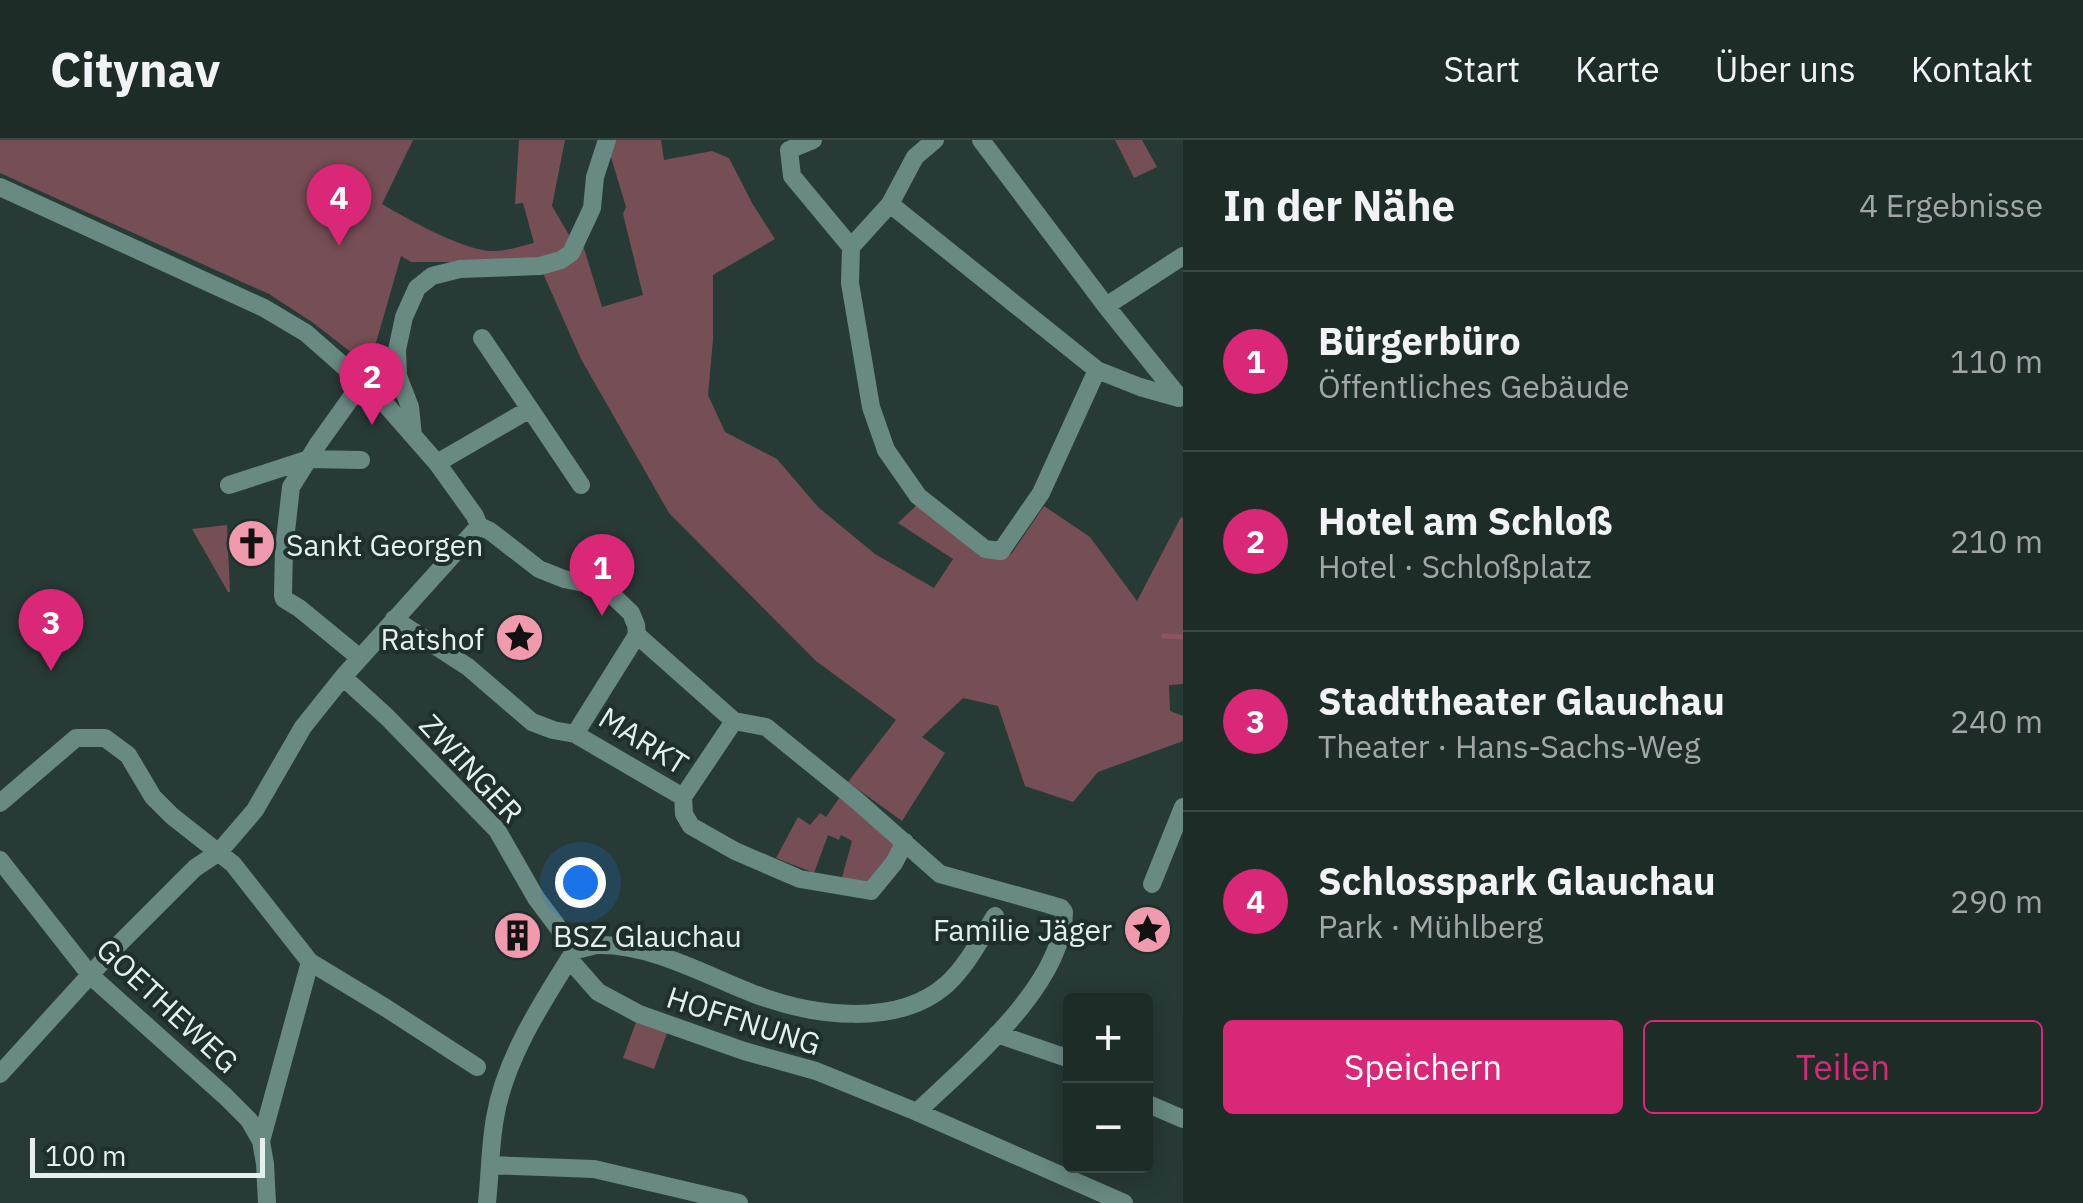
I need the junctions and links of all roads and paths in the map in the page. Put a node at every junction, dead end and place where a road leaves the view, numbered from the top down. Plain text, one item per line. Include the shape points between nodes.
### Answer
1 (607, 140) edge
2 (812, 140) edge
3 (935, 140) edge
4 (981, 140) edge
5 (781, 145) edge
6 (0, 187) edge
7 (890, 204) junction
8 (851, 247) junction
9 (1182, 256) edge
10 (1106, 306) junction
11 (482, 338) dead end
12 (1097, 370) junction
13 (364, 382) junction
14 (1181, 399) edge
15 (530, 408) junction
16 (414, 436) junction
17 (309, 459) junction
18 (360, 460) dead end
19 (437, 463) junction
20 (228, 485) dead end
21 (581, 485) dead end
22 (479, 526) junction
23 (394, 619) junction
24 (637, 635) junction
25 (357, 656) junction
26 (343, 678) junction
27 (734, 720) junction
28 (575, 734) junction
29 (683, 797) junction
30 (0, 803) edge
31 (1183, 807) edge
32 (906, 842) junction
33 (218, 852) junction
34 (0, 860) edge
35 (1152, 884) dead end
36 (995, 916) dead end
37 (572, 954) junction
38 (310, 962) junction
39 (91, 976) junction
40 (997, 1034) junction
41 (1063, 1057) edge
42 (478, 1067) dead end
43 (0, 1074) edge
44 (1153, 1106) edge
45 (916, 1112) junction
46 (1183, 1119) edge
47 (261, 1141) junction
48 (491, 1165) junction
49 (267, 1203) edge
50 (487, 1203) edge
51 (739, 1203) edge
52 (1124, 1203) edge

1 - 16 street via 592,208 571,253 540,266 460,268 417,288 397,350
2 - 5 street
3 - 7 street via 915,157
4 - 10 street
5 - 8 street via 792,176
6 - 13 street via 264,308
7 - 8 street
7 - 12 street
8 - 12 street via 850,283 871,407 886,450 918,496 985,549 1000,552 1041,493
9 - 10 street
10 - 14 street
11 - 15 street
12 - 14 street
13 - 16 street
13 - 17 street
15 - 19 street
15 - 21 street
16 - 19 street
17 - 18 street
17 - 20 street
17 - 25 street via 291,487 284,600
19 - 22 street
22 - 23 street
22 - 24 street via 540,569 604,587 631,613
23 - 25 street
23 - 28 street via 468,667 532,722
24 - 27 street
24 - 28 street, MARKT
25 - 26 street
26 - 33 street via 303,727 255,810
26 - 37 street, ZWINGER via 497,830
27 - 29 street
27 - 32 street via 766,726
28 - 29 street, MARKT
29 - 32 street via 691,826 800,879 871,891
30 - 33 street via 76,738 104,738 128,756 172,816
31 - 35 street
32 - 40 street via 940,874 1064,912 1053,955
33 - 38 street
33 - 39 street
34 - 39 street, GOETHEWEG
36 - 37 street via 950,982 932,996 863,1014 761,996 653,954 597,945
37 - 45 street, HOFFNUNG via 598,992 639,1014 816,1071
37 - 48 street via 502,1092
38 - 42 street
38 - 47 street
39 - 43 street
39 - 47 street, GOETHEWEG via 225,1096
40 - 41 street
40 - 45 street
44 - 46 street
45 - 52 street, HOFFNUNG
47 - 49 street
48 - 50 street
48 - 51 street via 594,1169

